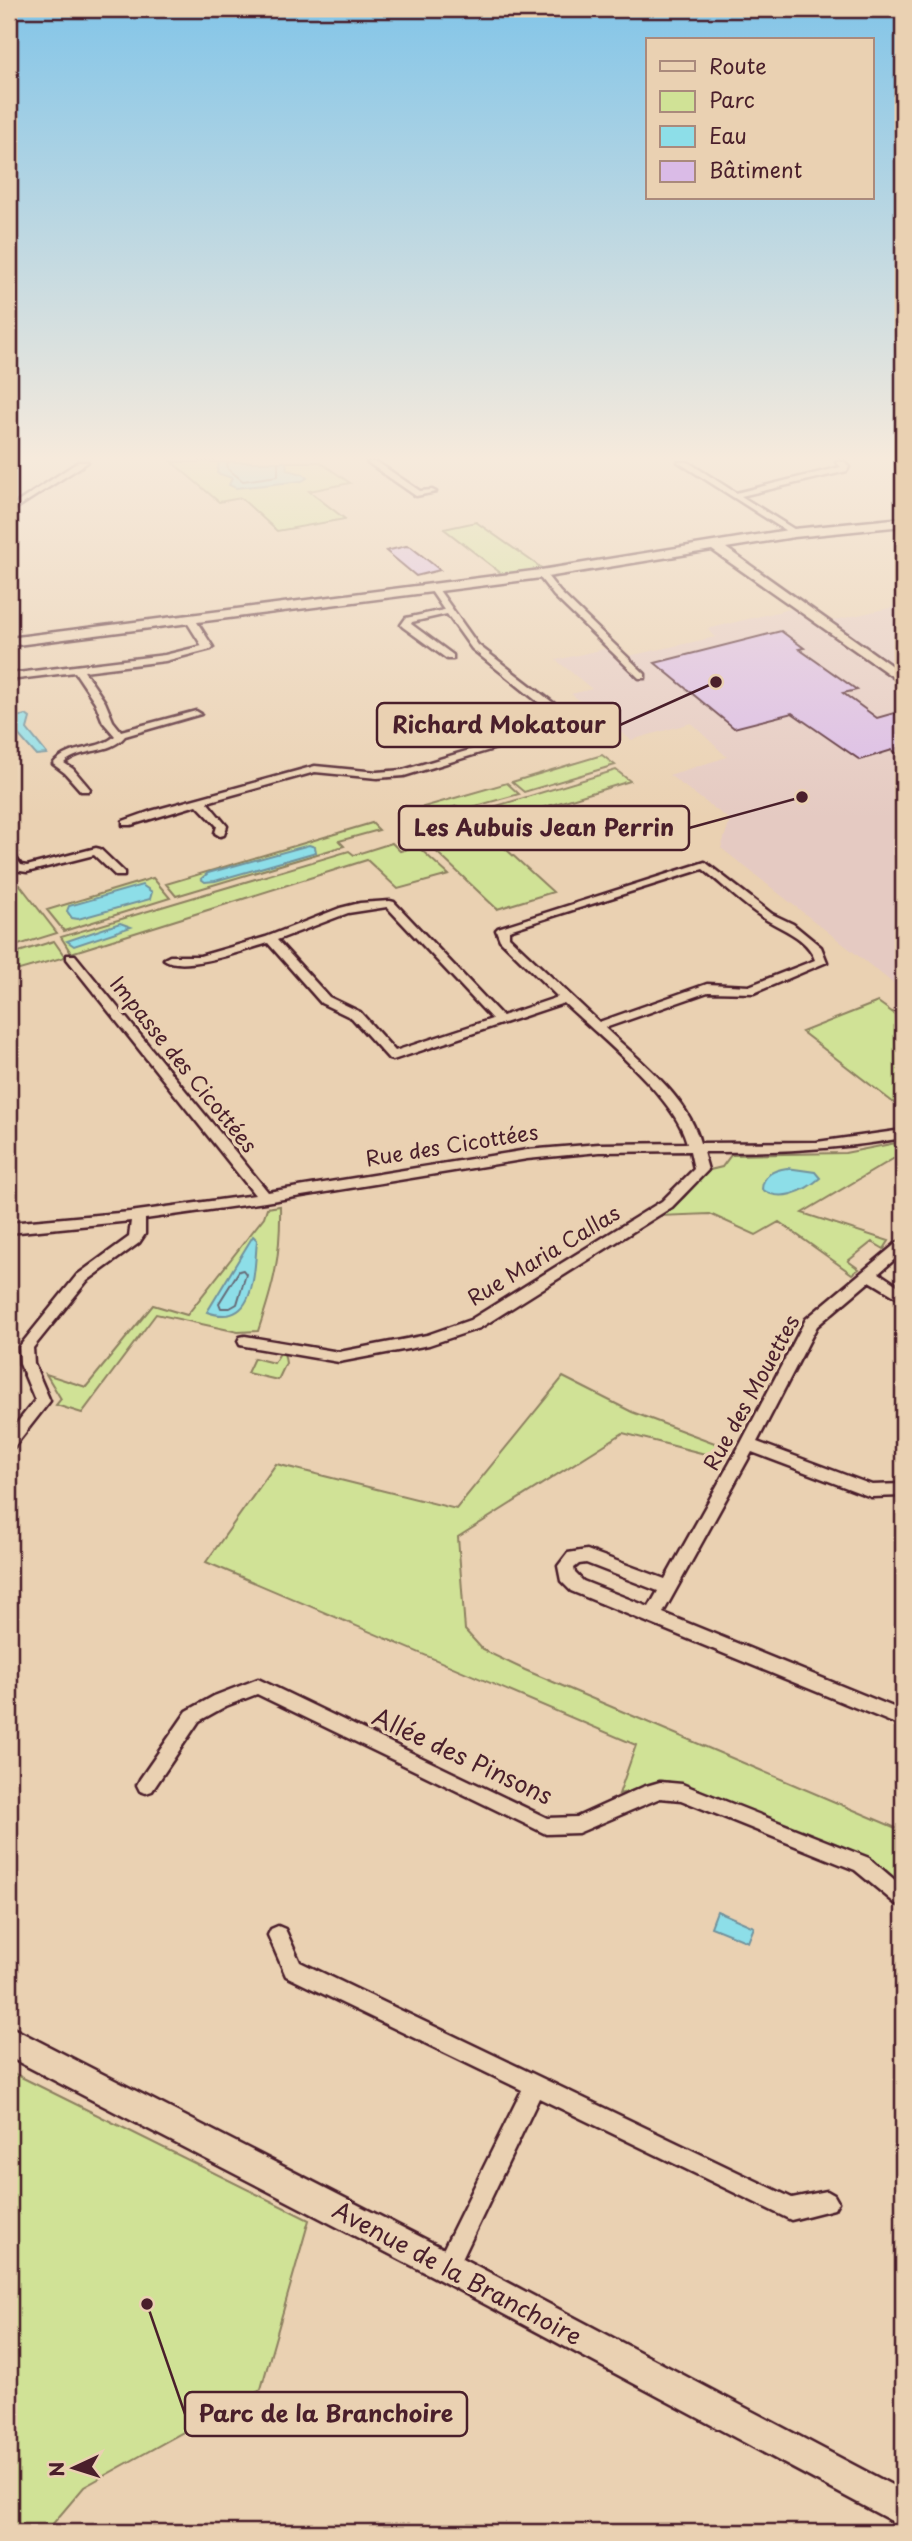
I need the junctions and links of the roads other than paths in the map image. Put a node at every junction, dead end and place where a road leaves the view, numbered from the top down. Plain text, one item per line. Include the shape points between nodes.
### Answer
1 (486, 581) edge
2 (546, 581) edge
3 (763, 581) edge
4 (433, 587) junction
5 (449, 611) junction
6 (190, 619) junction
7 (9, 642) edge
8 (450, 657) dead end
9 (78, 669) junction
10 (642, 676) dead end
11 (9, 677) edge
12 (903, 680) edge
13 (196, 714) dead end
14 (120, 734) junction
15 (85, 789) dead end
16 (200, 801) junction
17 (127, 824) dead end
18 (220, 833) dead end
19 (9, 856) edge
20 (120, 874) dead end
21 (270, 939) junction
22 (71, 957) dead end
23 (170, 959) dead end
24 (567, 998) junction
25 (499, 1020) junction
26 (597, 1027) junction
27 (903, 1134) edge
28 (696, 1147) junction
29 (265, 1198) junction
30 (138, 1216) junction
31 (9, 1228) edge
32 (903, 1245) edge
33 (871, 1275) junction
34 (903, 1296) edge
35 (245, 1342) dead end
36 (9, 1443) edge
37 (748, 1445) junction
38 (903, 1490) edge
39 (668, 1588) junction
40 (653, 1616) junction
41 (903, 1719) edge
42 (146, 1785) dead end
43 (903, 1898) edge
44 (278, 1936) dead end
45 (9, 2041) edge
46 (534, 2087) junction
47 (827, 2202) dead end
48 (443, 2272) junction
49 (903, 2510) edge

1 - 4 main road
2 - 10 street
3 - 12 main road
4 - 5 street
4 - 6 main road
5 - 8 street via 406,622
5 - 16 street via 475,647 569,723 404,773 315,769
6 - 7 main road
6 - 9 street via 208,645 203,649
9 - 11 street
9 - 14 street via 108,722
13 - 14 street
14 - 15 street via 119,740 59,762
16 - 17 street
16 - 18 street via 222,826
19 - 20 street via 21,869 96,851
21 - 23 street via 201,960
21 - 25 street via 325,1000 356,1014 393,1056
21 - 25 street via 370,903 390,904
22 - 29 street, Impasse des Cicottées
24 - 25 street
24 - 26 street
24 - 26 street via 504,938 502,930 705,865 768,916 789,926 821,956 821,962 750,990 707,988
26 - 28 street via 665,1093 690,1128
27 - 28 street, Rue des Cicottées via 817,1147
28 - 29 street, Rue des Cicottées via 614,1147 501,1157
28 - 35 street, Rue Maria Callas via 701,1170 667,1205 475,1324 429,1340 339,1357
29 - 30 street, Rue des Cicottées
30 - 31 street, Rue des Cicottées
30 - 36 street via 134,1240 82,1279 26,1347 27,1364 43,1401
32 - 33 street, Rue des Mouettes
33 - 34 street
33 - 37 street, Rue des Mouettes via 811,1323
37 - 38 street via 871,1491
37 - 39 street, Rue des Mouettes
39 - 40 street, Rue des Mouettes
39 - 40 street via 587,1556 566,1566 567,1576 578,1586
40 - 41 street
42 - 43 street, Allée des Pinsons via 193,1716 258,1686 545,1826 578,1825 660,1790 682,1792 862,1864
44 - 46 street via 293,1969
45 - 48 main road, Avenue de la Branchoire
46 - 47 street via 790,2209
46 - 48 street
48 - 49 main road, Avenue de la Branchoire

